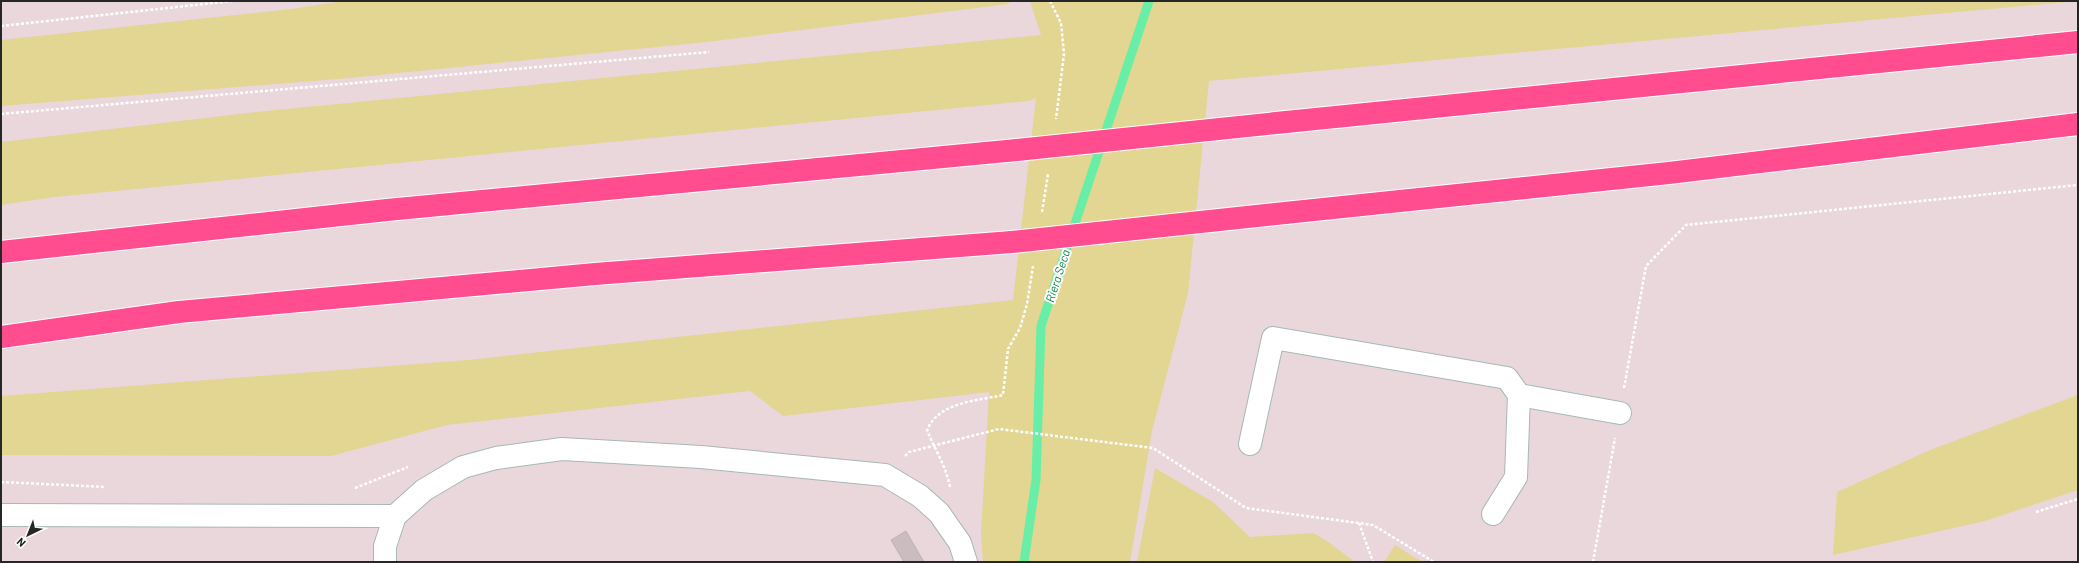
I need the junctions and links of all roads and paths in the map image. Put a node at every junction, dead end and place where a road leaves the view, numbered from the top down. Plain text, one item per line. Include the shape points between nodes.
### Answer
1 (232, 1) edge
2 (1050, 1) edge
3 (1, 26) edge
4 (2078, 42) edge
5 (709, 52) dead end
6 (1, 114) edge
7 (1056, 120) dead end
8 (2078, 124) edge
9 (1049, 166) dead end
10 (2078, 185) edge
11 (1040, 220) dead end
12 (1, 252) edge
13 (1034, 258) dead end
14 (1, 337) edge
15 (1519, 395) junction
16 (1620, 413) junction
17 (1250, 444) dead end
18 (933, 446) junction
19 (412, 466) dead end
20 (885, 475) junction
21 (1, 482) edge
22 (111, 487) dead end
23 (352, 489) dead end
24 (2078, 499) edge
25 (2036, 512) dead end
26 (1493, 514) dead end
27 (1, 515) edge
28 (395, 516) junction
29 (1359, 523) junction
30 (951, 530) junction
31 (385, 562) edge
32 (966, 562) edge
33 (1373, 562) edge
34 (1434, 562) edge
35 (1593, 562) edge

1 - 3 path
2 - 7 path via 1061,23 1064,54
4 - 12 highway, bridge via 1017,150 387,210
5 - 6 path
8 - 14 highway, bridge via 1669,173 1012,242 594,274 179,312
9 - 11 path
10 - 16 path via 1686,225 1646,266
13 - 18 path via 1027,304 1020,328 1008,349 1003,395 954,405 943,411 932,420 927,430
15 - 16 street
15 - 17 street via 1507,378 1272,338
15 - 26 street via 1516,477
16 - 35 path
18 - 20 path via 909,452
18 - 29 path via 999,429 1152,448 1246,508
18 - 30 path via 944,465 954,505
19 - 23 path
20 - 28 street via 700,457 562,449 496,458 463,467 424,490
20 - 30 street via 920,496 940,513
21 - 22 path
24 - 25 path
27 - 28 street
28 - 31 street via 385,546
29 - 33 path
29 - 34 path via 1373,525
30 - 32 street via 960,543

